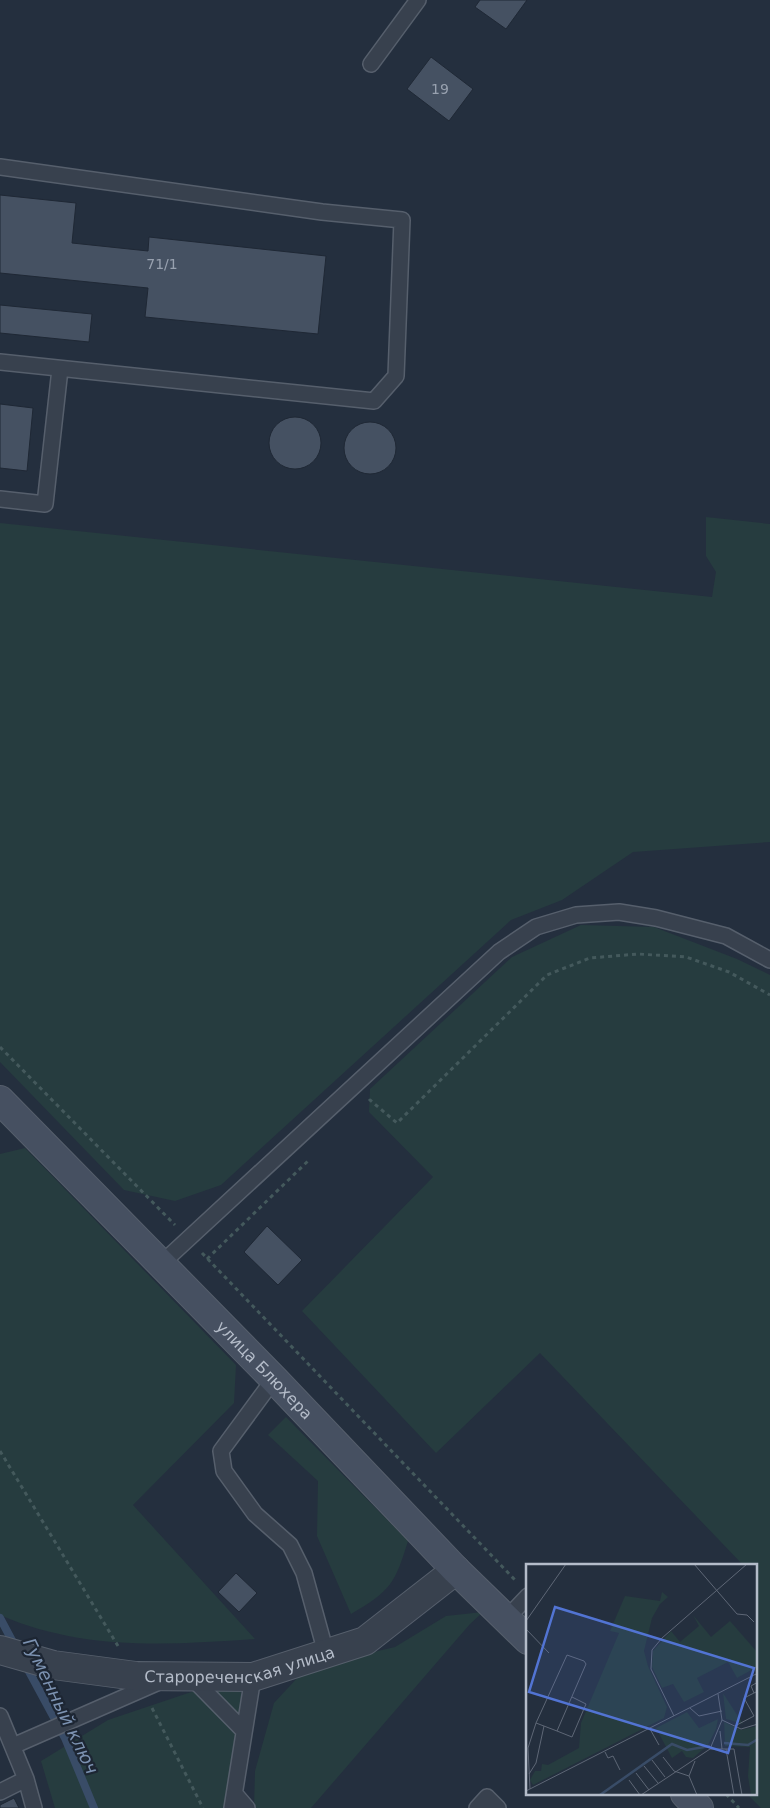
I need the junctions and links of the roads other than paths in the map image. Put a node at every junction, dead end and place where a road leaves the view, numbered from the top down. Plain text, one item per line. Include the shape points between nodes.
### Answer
1 (418, 0) edge
2 (371, 64) dead end
3 (0, 167) edge
4 (0, 362) edge
5 (60, 368) junction
6 (0, 499) edge
7 (770, 960) edge
8 (0, 1100) edge
9 (161, 1264) junction
10 (274, 1380) junction
11 (456, 1570) junction
12 (524, 1591) edge
13 (506, 1618) junction
14 (526, 1638) edge
15 (0, 1650) edge
16 (326, 1653) junction
17 (181, 1676) junction
18 (253, 1677) junction
19 (139, 1682) junction
20 (0, 1716) edge
21 (244, 1731) junction
22 (13, 1746) junction
23 (26, 1779) junction
24 (0, 1792) edge
25 (687, 1796) edge
26 (233, 1801) edge
27 (34, 1808) edge
28 (247, 1808) edge
29 (477, 1808) edge
30 (498, 1808) edge
31 (699, 1808) edge

1 - 2 lane
3 - 5 lane via 322,212 402,220 396,376 374,401
4 - 5 lane
5 - 6 lane via 45,504
7 - 9 lane via 726,936 619,912 576,915 536,927 499,952
8 - 9 main road, улица Блюхера
9 - 10 main road, улица Блюхера
10 - 11 main road, улица Блюхера
10 - 16 lane via 221,1451 224,1471 255,1514 290,1545 304,1573
11 - 13 main road, улица Блюхера
11 - 16 street, Старореченская улица via 365,1641
12 - 13 lane
13 - 14 main road, улица Блюхера
15 - 19 street, Старореченская улица via 53,1665
16 - 18 street, Старореченская улица
17 - 18 street, Старореченская улица
17 - 19 street, Старореченская улица
17 - 21 lane
18 - 21 lane
19 - 22 lane via 75,1719
20 - 22 lane
21 - 26 lane
22 - 23 lane
23 - 24 lane
23 - 27 lane
25 - 31 main road
26 - 28 lane
29 - 30 lane via 487,1797

